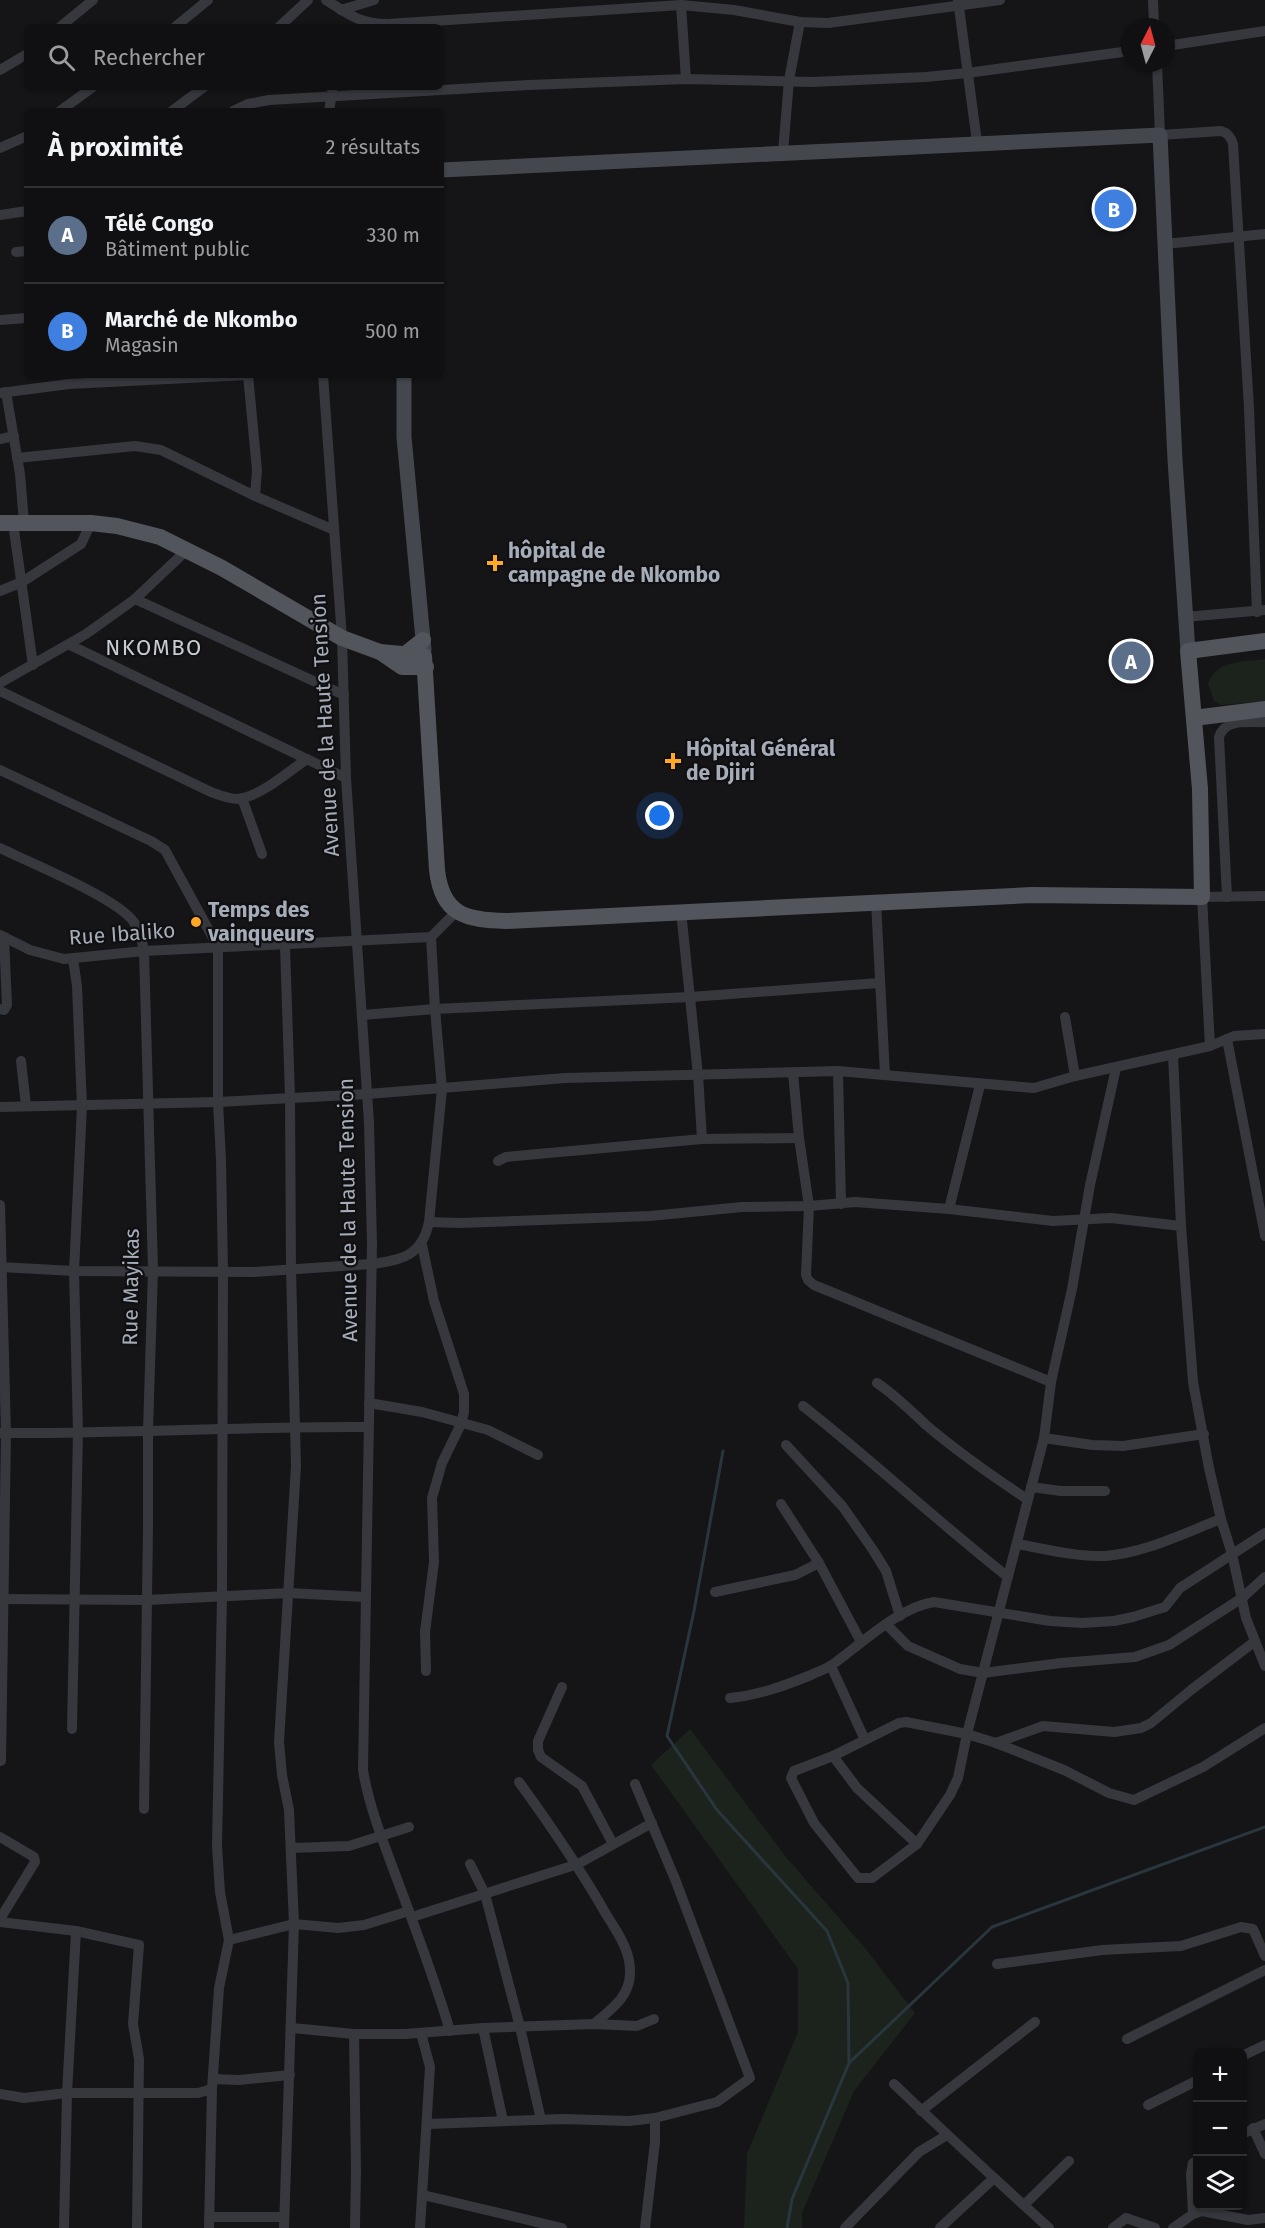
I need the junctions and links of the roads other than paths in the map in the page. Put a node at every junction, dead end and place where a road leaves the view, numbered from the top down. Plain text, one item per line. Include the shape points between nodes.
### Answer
1 (93, 0) edge
2 (208, 0) edge
3 (308, 0) edge
4 (326, 0) edge
5 (374, 0) edge
6 (1000, 0) edge
7 (1153, 0) edge
8 (959, 3) edge
9 (681, 5) junction
10 (735, 5) edge
11 (341, 10) junction
12 (1154, 18) edge
13 (800, 22) junction
14 (352, 23) edge
15 (64, 24) edge
16 (180, 24) edge
17 (282, 24) edge
18 (1265, 31) edge
19 (1175, 45) edge
20 (1121, 52) edge
21 (24, 56) edge
22 (0, 70) edge
23 (1156, 72) edge
24 (967, 73) junction
25 (686, 80) junction
26 (789, 80) junction
27 (444, 88) edge
28 (89, 90) edge
29 (200, 90) edge
30 (388, 90) edge
31 (332, 92) edge
32 (64, 108) edge
33 (176, 108) edge
34 (239, 108) edge
35 (329, 108) edge
36 (1160, 135) junction
37 (24, 137) edge
38 (977, 142) junction
39 (0, 148) edge
40 (783, 152) junction
41 (444, 170) edge
42 (24, 211) edge
43 (0, 215) edge
44 (1265, 234) edge
45 (1239, 236) junction
46 (1164, 244) junction
47 (24, 318) edge
48 (0, 320) edge
49 (188, 378) edge
50 (247, 378) edge
51 (323, 378) edge
52 (404, 378) edge
53 (3, 392) edge
54 (14, 436) junction
55 (0, 439) edge
56 (17, 458) junction
57 (255, 496) junction
58 (12, 523) edge
59 (91, 523) junction
60 (334, 530) junction
61 (188, 549) junction
62 (22, 582) junction
63 (0, 591) edge
64 (135, 599) junction
65 (1261, 611) edge
66 (1185, 617) junction
67 (342, 638) junction
68 (1265, 641) edge
69 (70, 645) junction
70 (1188, 651) junction
71 (424, 654) junction
72 (403, 661) junction
73 (33, 665) junction
74 (0, 683) edge
75 (0, 691) edge
76 (344, 695) junction
77 (428, 697) junction
78 (1265, 708) edge
79 (1194, 718) junction
80 (1265, 723) edge
81 (308, 759) junction
82 (0, 770) edge
83 (346, 778) junction
84 (242, 798) junction
85 (0, 848) edge
86 (262, 854) dead end
87 (1265, 896) edge
88 (1202, 897) junction
89 (1227, 897) junction
90 (876, 902) junction
91 (681, 911) junction
92 (456, 912) junction
93 (2, 936) edge
94 (432, 937) junction
95 (357, 940) junction
96 (285, 946) junction
97 (218, 947) junction
98 (144, 951) junction
99 (73, 959) junction
100 (879, 983) junction
101 (690, 997) junction
102 (0, 1009) edge
103 (435, 1009) junction
104 (363, 1015) junction
105 (1065, 1017) dead end
106 (1265, 1034) edge
107 (1227, 1040) junction
108 (1210, 1046) junction
109 (1173, 1055) junction
110 (21, 1061) dead end
111 (1116, 1068) junction
112 (838, 1071) junction
113 (793, 1072) junction
114 (698, 1075) junction
115 (885, 1075) junction
116 (1076, 1076) junction
117 (981, 1085) junction
118 (442, 1089) junction
119 (368, 1094) junction
120 (291, 1097) junction
121 (218, 1102) junction
122 (149, 1105) junction
123 (26, 1106) junction
124 (81, 1106) junction
125 (0, 1107) edge
126 (799, 1137) junction
127 (702, 1139) junction
128 (498, 1161) dead end
129 (0, 1204) edge
130 (841, 1204) junction
131 (809, 1206) junction
132 (948, 1209) junction
133 (1084, 1219) junction
134 (429, 1222) junction
135 (1181, 1226) junction
136 (1265, 1236) edge
137 (422, 1245) junction
138 (371, 1264) junction
139 (1, 1267) edge
140 (291, 1269) junction
141 (153, 1270) junction
142 (74, 1271) junction
143 (223, 1271) junction
144 (1051, 1382) junction
145 (877, 1383) dead end
146 (369, 1402) junction
147 (803, 1406) dead end
148 (461, 1424) junction
149 (295, 1427) junction
150 (368, 1427) junction
151 (221, 1430) junction
152 (148, 1431) junction
153 (78, 1432) junction
154 (3, 1433) edge
155 (1204, 1434) junction
156 (1044, 1438) junction
157 (786, 1445) dead end
158 (538, 1455) dead end
159 (1031, 1487) junction
160 (1105, 1491) dead end
161 (1027, 1499) junction
162 (781, 1504) dead end
163 (1221, 1519) junction
164 (1265, 1533) edge
165 (1017, 1544) junction
166 (1232, 1554) junction
167 (819, 1563) junction
168 (1008, 1577) junction
169 (1265, 1577) edge
170 (715, 1592) dead end
171 (289, 1593) junction
172 (222, 1597) junction
173 (365, 1597) junction
174 (1242, 1598) junction
175 (2, 1600) edge
176 (147, 1600) junction
177 (74, 1601) junction
178 (998, 1611) junction
179 (900, 1616) junction
180 (887, 1625) junction
181 (861, 1642) junction
182 (1254, 1642) junction
183 (831, 1666) junction
184 (1265, 1666) edge
185 (426, 1671) dead end
186 (983, 1673) junction
187 (562, 1687) dead end
188 (730, 1698) dead end
189 (1265, 1728) edge
190 (72, 1729) dead end
191 (967, 1734) junction
192 (865, 1740) junction
193 (996, 1743) junction
194 (833, 1756) junction
195 (1, 1761) edge
196 (519, 1782) dead end
197 (636, 1784) dead end
198 (144, 1809) dead end
199 (652, 1823) junction
200 (409, 1827) dead end
201 (0, 1837) edge
202 (382, 1838) junction
203 (613, 1844) junction
204 (917, 1845) junction
205 (291, 1848) junction
206 (470, 1864) dead end
207 (578, 1864) junction
208 (485, 1894) junction
209 (410, 1914) junction
210 (0, 1921) edge
211 (294, 1924) junction
212 (76, 1931) junction
213 (229, 1940) junction
214 (1265, 1956) edge
215 (997, 1964) dead end
216 (1265, 1970) edge
217 (654, 2019) dead end
218 (1035, 2022) dead end
219 (594, 2024) junction
220 (520, 2027) junction
221 (292, 2028) junction
222 (483, 2028) junction
223 (450, 2031) junction
224 (421, 2032) junction
225 (354, 2034) junction
226 (1127, 2039) dead end
227 (1265, 2044) edge
228 (1247, 2053) edge
229 (290, 2075) junction
230 (1193, 2082) edge
231 (212, 2084) junction
232 (894, 2084) dead end
233 (140, 2092) junction
234 (67, 2093) junction
235 (0, 2094) edge
236 (1148, 2105) dead end
237 (921, 2110) junction
238 (655, 2118) junction
239 (541, 2120) junction
240 (503, 2121) junction
241 (428, 2124) junction
242 (1265, 2124) edge
243 (1253, 2128) junction
244 (1247, 2131) edge
245 (947, 2135) junction
246 (1265, 2154) edge
247 (1069, 2161) dead end
248 (1193, 2167) edge
249 (994, 2178) junction
250 (423, 2195) junction
251 (1024, 2205) junction
252 (1193, 2214) junction
253 (1265, 2218) edge
254 (209, 2223) edge
255 (284, 2223) edge
256 (64, 2228) edge
257 (137, 2228) edge
258 (355, 2228) edge
259 (420, 2228) edge
260 (558, 2228) edge
261 (645, 2228) edge
262 (845, 2228) edge
263 (940, 2228) edge
264 (1049, 2228) edge
265 (1113, 2228) edge
266 (1155, 2228) edge
267 (1173, 2228) edge

1 - 15 street
2 - 16 street
3 - 17 street
4 - 11 street
5 - 11 street
6 - 8 street
7 - 12 street
8 - 13 street via 828,23
8 - 24 street
9 - 10 street
9 - 14 street
9 - 25 street
10 - 13 street
11 - 14 street
13 - 26 street
18 - 19 street
20 - 24 street
21 - 22 street
23 - 36 street
24 - 26 street
24 - 38 street
25 - 26 street
25 - 27 street
26 - 40 street
28 - 32 street
29 - 33 street
30 - 31 street
31 - 34 street via 268,100
31 - 35 street
36 - 38 street
36 - 45 street via 1213,130 1232,138
36 - 46 street
37 - 39 street
38 - 40 street
40 - 41 street
42 - 43 street
44 - 45 street
45 - 46 street
45 - 65 street
46 - 66 street
47 - 48 street
49 - 53 street
50 - 57 street via 257,470
51 - 60 street, Avenue de la Haute Tension
52 - 71 street via 405,437
53 - 54 street
54 - 55 street
54 - 56 street
56 - 57 street via 149,447
56 - 58 street
57 - 60 street
58 - 59 main road
58 - 62 street
59 - 61 main road via 136,530
59 - 62 street via 81,544
60 - 67 street, Avenue de la Haute Tension
61 - 64 street
61 - 67 main road
62 - 63 street
62 - 73 street
64 - 69 street
64 - 76 street
65 - 66 street
66 - 70 street
67 - 72 main road
67 - 76 street, Avenue de la Haute Tension
68 - 70 main road
69 - 73 street
69 - 81 street
70 - 79 main road
71 - 72 main road
71 - 72 main road
71 - 77 main road
72 - 77 main road
73 - 74 street
75 - 84 street via 211,792
76 - 83 street, Avenue de la Haute Tension
77 - 92 main road via 438,882
78 - 79 main road
79 - 88 main road via 1202,820
80 - 89 street via 1228,724 1219,737
81 - 83 street
81 - 84 street
82 - 97 street via 165,850
83 - 95 street, Avenue de la Haute Tension
84 - 86 street
85 - 98 street, Rue Mayikas via 88,890 126,913 137,927
87 - 89 street
88 - 89 street
88 - 90 main road via 1032,895
88 - 108 street
90 - 91 main road
90 - 100 street
91 - 92 main road via 506,921 481,920
91 - 101 street
92 - 94 street
93 - 99 street, Rue Ibaliko via 30,950
93 - 102 street via 7,1005
94 - 95 street, Rue Ibaliko
94 - 103 street
95 - 96 street, Rue Ibaliko
95 - 104 street, Avenue de la Haute Tension
96 - 97 street, Rue Ibaliko
96 - 120 street
97 - 98 street, Rue Ibaliko
97 - 121 street
98 - 99 street, Rue Ibaliko
98 - 122 street, Rue Mayikas
99 - 124 street
100 - 101 street
100 - 115 street
101 - 103 street
101 - 114 street
103 - 104 street
103 - 118 street
104 - 119 street, Avenue de la Haute Tension
105 - 116 street
106 - 107 street
107 - 108 street
107 - 136 street
108 - 109 street
109 - 111 street
109 - 135 street
110 - 123 street
111 - 116 street
111 - 133 street
112 - 113 street
112 - 115 street
112 - 130 street
113 - 114 street
113 - 126 street
114 - 118 street via 565,1078
114 - 127 street
115 - 117 street
116 - 117 street via 1034,1088
117 - 132 street
118 - 119 street
118 - 134 street
119 - 120 street
119 - 138 street, Avenue de la Haute Tension
120 - 121 street
120 - 140 street
121 - 122 street
121 - 143 street
122 - 124 street
122 - 141 street, Rue Mayikas
123 - 124 street
123 - 125 street
124 - 142 street
126 - 127 street
126 - 131 street
127 - 128 street via 506,1157
129 - 139 street
130 - 131 street
130 - 132 street
131 - 134 street via 512,1222
131 - 144 street via 806,1275 814,1285
132 - 133 street via 1053,1221
133 - 135 street
133 - 144 street
134 - 137 street
135 - 155 street via 1193,1382
137 - 138 street via 399,1258
137 - 148 street via 434,1301 464,1394
138 - 140 street
138 - 146 street, Avenue de la Haute Tension
139 - 142 street
139 - 154 street
140 - 143 street
140 - 149 street
141 - 142 street
141 - 143 street
141 - 152 street, Rue Mayikas
142 - 153 street
143 - 151 street
144 - 156 street
145 - 161 street via 994,1479
146 - 148 street
146 - 150 street, Avenue de la Haute Tension
147 - 168 street
148 - 158 street via 488,1430
148 - 185 street via 442,1463 432,1498 434,1562 425,1632
149 - 150 street
149 - 151 street
149 - 171 street
150 - 173 street, Avenue de la Haute Tension
151 - 152 street
151 - 172 street
152 - 153 street
152 - 176 street, Rue Mayikas
153 - 154 street
153 - 177 street
154 - 175 street
155 - 156 street via 1123,1446
155 - 163 street
156 - 159 street
157 - 179 street via 843,1508 873,1550 886,1571
159 - 160 street
159 - 161 street
161 - 165 street
162 - 167 street
163 - 165 street via 1128,1553 1104,1556
163 - 166 street
164 - 166 street
165 - 168 street
166 - 174 street
166 - 178 street via 1180,1588 1165,1607 1140,1616 1082,1623
167 - 170 street via 795,1575
167 - 181 street
168 - 178 street
169 - 174 street
171 - 172 street
171 - 173 street
171 - 205 street via 279,1756
172 - 176 street
172 - 213 street via 217,1846
173 - 202 street, Avenue de la Haute Tension via 363,1770
174 - 182 street
174 - 186 street via 1169,1644 1135,1657
175 - 177 street
175 - 195 street
176 - 177 street
176 - 198 street, Rue Mayikas
177 - 190 street
178 - 179 street via 934,1602 921,1604
178 - 186 street
179 - 180 street
180 - 181 street
180 - 186 street via 908,1646 960,1669
181 - 183 street
182 - 184 street
182 - 193 street via 1141,1728 1114,1732 1043,1726
183 - 188 street via 780,1687
183 - 192 street
186 - 191 street
187 - 203 street via 538,1741 538,1750 582,1786
189 - 193 street via 1203,1767 1134,1800 1109,1793
191 - 192 street via 903,1722
191 - 193 street
191 - 204 street via 958,1778
192 - 194 street
194 - 204 street via 857,1788
194 - 204 street via 794,1771 791,1778 814,1823 858,1878 872,1878
196 - 207 street
197 - 199 street
199 - 203 street
199 - 238 street via 750,2076 717,2102
200 - 202 street
201 - 210 street via 34,1857 35,1862
202 - 205 street via 349,1846
202 - 209 street, Avenue de la Haute Tension
203 - 207 street
205 - 211 street
206 - 208 street
207 - 208 street
207 - 219 street via 627,1950 630,1973 628,1987 616,2006
208 - 209 street
208 - 220 street
209 - 211 street via 338,1928
209 - 223 street, Avenue de la Haute Tension
210 - 212 street
211 - 213 street
211 - 221 street
212 - 233 street via 140,1945 133,2024
212 - 234 street
213 - 231 street via 219,1988
214 - 215 street via 1253,1929 1241,1927 1181,1946 1102,1950
216 - 226 street
217 - 219 street via 637,2026
218 - 237 street
219 - 220 street
220 - 222 street
220 - 239 street
221 - 225 street
221 - 229 street
222 - 223 street
222 - 240 street
223 - 224 street
224 - 225 street
224 - 241 street via 430,2067
225 - 258 street
227 - 228 street
229 - 231 street
229 - 255 street
230 - 236 street
231 - 233 street via 198,2093
231 - 254 street
232 - 237 street
233 - 234 street
233 - 257 street
234 - 235 street via 24,2098
234 - 256 street
237 - 245 street
238 - 239 street
238 - 261 street
239 - 240 street
240 - 241 street
241 - 250 street
242 - 243 street
243 - 244 street
243 - 246 street
245 - 249 street
245 - 262 street via 919,2152
247 - 251 street
248 - 252 street
249 - 251 street
249 - 263 street
250 - 259 street
250 - 260 street
251 - 264 street
252 - 253 street
252 - 267 street
254 - 255 street
265 - 266 street via 1126,2218

